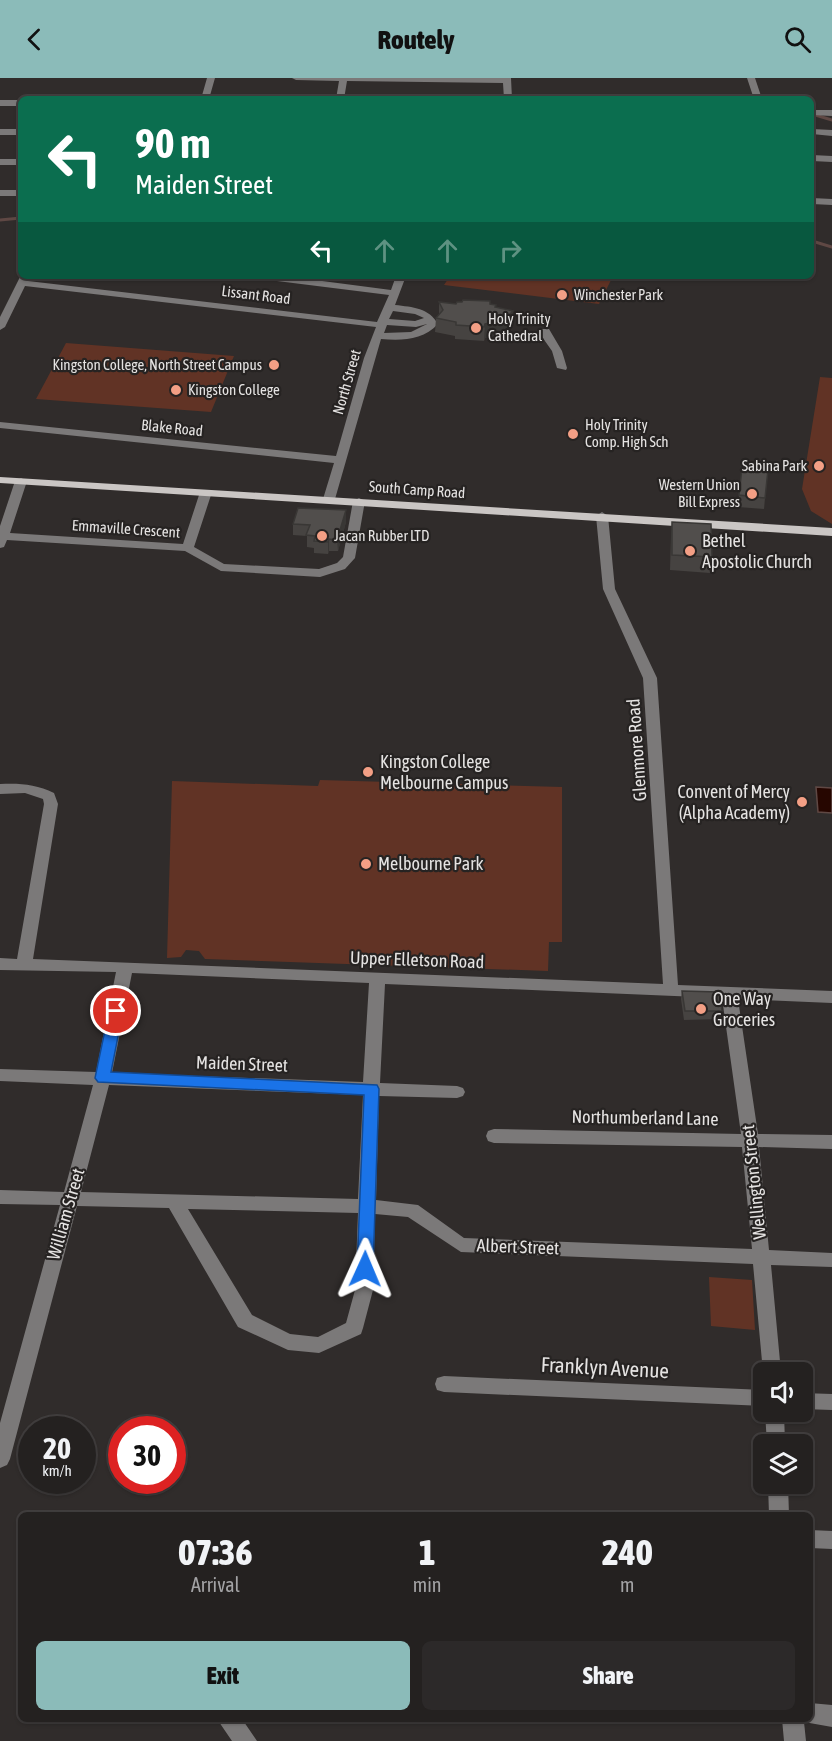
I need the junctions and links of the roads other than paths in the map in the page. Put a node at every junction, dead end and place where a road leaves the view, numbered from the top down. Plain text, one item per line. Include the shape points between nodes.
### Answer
1 (211, 78) edge
2 (296, 78) edge
3 (344, 78) edge
4 (751, 78) edge
5 (507, 79) edge
6 (206, 96) edge
7 (341, 96) edge
8 (508, 96) edge
9 (757, 96) edge
10 (0, 103) edge
11 (18, 104) edge
12 (832, 112) edge
13 (814, 113) edge
14 (0, 132) edge
15 (18, 132) edge
16 (814, 132) edge
17 (832, 133) edge
18 (814, 158) edge
19 (832, 159) edge
20 (0, 162) edge
21 (18, 162) edge
22 (0, 193) edge
23 (18, 193) edge
24 (814, 201) edge
25 (832, 202) edge
26 (23, 279) edge
27 (284, 279) edge
28 (400, 279) edge
29 (394, 293) junction
30 (388, 307) junction
31 (382, 323) junction
32 (429, 324) junction
33 (0, 327) edge
34 (545, 331) dead end
35 (377, 336) junction
36 (562, 368) dead end
37 (0, 425) edge
38 (341, 460) junction
39 (0, 480) edge
40 (21, 481) junction
41 (206, 492) junction
42 (329, 499) junction
43 (359, 501) junction
44 (602, 516) junction
45 (832, 532) edge
46 (1, 540) edge
47 (188, 548) junction
48 (0, 789) edge
49 (0, 964) edge
50 (24, 964) junction
51 (125, 967) junction
52 (377, 979) junction
53 (671, 990) junction
54 (729, 993) junction
55 (832, 997) edge
56 (0, 1076) edge
57 (103, 1078) junction
58 (371, 1089) junction
59 (457, 1092) dead end
60 (494, 1136) dead end
61 (750, 1139) junction
62 (832, 1142) edge
63 (0, 1197) edge
64 (71, 1198) junction
65 (174, 1201) junction
66 (366, 1206) junction
67 (762, 1256) junction
68 (832, 1260) edge
69 (771, 1362) edge
70 (444, 1384) dead end
71 (753, 1398) edge
72 (813, 1401) edge
73 (832, 1402) edge
74 (0, 1456) edge
75 (778, 1494) edge
76 (779, 1512) edge
77 (813, 1539) edge
78 (832, 1540) edge
79 (813, 1714) edge
80 (832, 1716) edge
81 (230, 1722) edge
82 (793, 1722) edge
83 (246, 1741) edge
84 (795, 1741) edge

1 - 6 street
2 - 3 street
3 - 5 street
3 - 7 street
4 - 9 street
5 - 8 street
10 - 11 street
12 - 13 street
14 - 15 street
16 - 17 street
18 - 19 street
20 - 21 street
22 - 23 street
24 - 25 street
26 - 31 street, Lissant Road
26 - 33 street
27 - 29 street
28 - 29 street, North Street
29 - 30 street, North Street
30 - 31 street, North Street
30 - 32 street via 417,311
31 - 32 street, Lissant Road
31 - 35 street, North Street
32 - 35 street via 411,337
34 - 36 street
35 - 38 street, North Street
37 - 38 street, Blake Road
38 - 42 street, North Street
39 - 40 main road, South Camp Road
40 - 41 main road, South Camp Road
40 - 46 street
41 - 42 main road, South Camp Road
41 - 47 street, Emmaville Crescent
42 - 43 main road, South Camp Road
43 - 44 main road, South Camp Road
43 - 47 street via 349,558 330,572 221,567
44 - 45 main road, South Camp Road
44 - 53 street, Glenmore Road via 609,589 650,678
46 - 47 street, Emmaville Crescent
48 - 50 street via 40,791 49,796 51,804
49 - 50 street, Upper Elletson Road
50 - 51 street, Upper Elletson Road
51 - 52 street, Upper Elletson Road
51 - 57 street, William Street
52 - 53 street, Upper Elletson Road
52 - 58 street
53 - 54 street, Upper Elletson Road
54 - 55 street, Upper Elletson Road
54 - 61 street, Wellington Street
56 - 57 street, Maiden Street
57 - 58 street, Maiden Street
57 - 64 street, William Street
58 - 59 street, Maiden Street
58 - 66 street
60 - 61 street, Northumberland Lane
61 - 62 street, Northumberland Lane
61 - 67 street, Wellington Street
63 - 64 street, Albert Street
64 - 65 street, Albert Street
64 - 74 street, William Street
65 - 66 street, Albert Street
65 - 66 street via 245,1322 288,1342 320,1345 354,1328 364,1290
66 - 67 street, Albert Street via 412,1210 461,1245
67 - 68 street, Albert Street
67 - 69 street, Wellington Street
70 - 71 street, Franklyn Avenue
72 - 73 street
75 - 76 street
77 - 78 street
79 - 80 street
81 - 83 street
82 - 84 street

